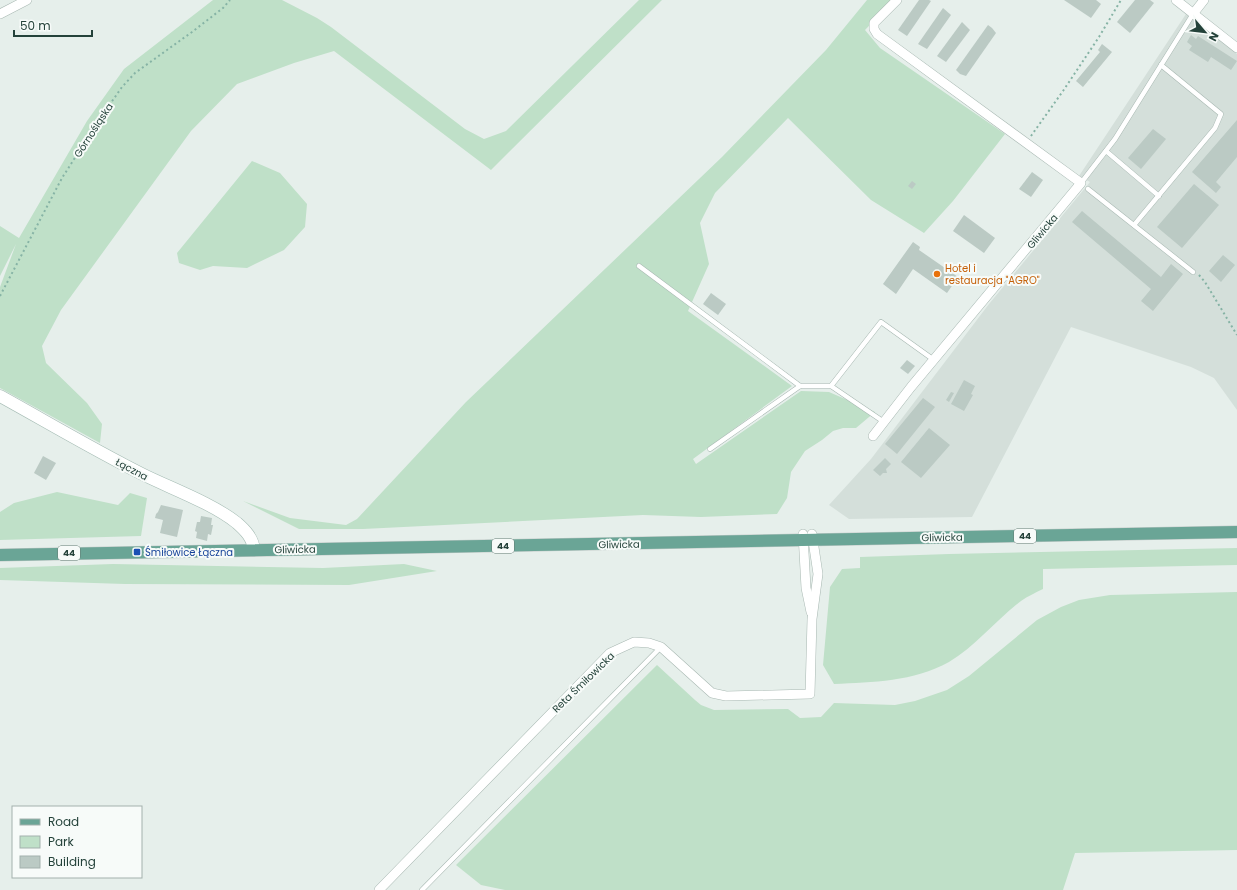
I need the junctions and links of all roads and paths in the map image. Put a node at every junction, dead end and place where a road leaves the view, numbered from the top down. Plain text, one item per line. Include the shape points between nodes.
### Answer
1 (27, 0) edge
2 (230, 0) edge
3 (897, 0) edge
4 (1121, 0) edge
5 (1176, 0) edge
6 (1204, 0) edge
7 (0, 14) edge
8 (1193, 14) junction
9 (1237, 48) edge
10 (1161, 65) junction
11 (1026, 142) junction
12 (1106, 151) junction
13 (1085, 186) junction
14 (1159, 196) junction
15 (1134, 225) junction
16 (639, 266) dead end
17 (1193, 272) joint
18 (0, 296) edge
19 (1237, 335) edge
20 (934, 360) junction
21 (800, 386) junction
22 (831, 386) junction
23 (0, 396) edge
24 (884, 422) junction
25 (873, 436) dead end
26 (710, 449) dead end
27 (1237, 532) edge
28 (808, 537) junction
29 (254, 550) junction
30 (0, 555) edge
31 (812, 619) junction
32 (661, 647) junction
33 (379, 890) edge
34 (422, 890) edge

1 - 7 street
2 - 18 path, Górnośląska via 192,32 134,74 122,87 62,178
3 - 11 street via 874,23 877,34
4 - 11 path
5 - 8 street
6 - 8 street
8 - 9 street
8 - 10 lane, Gliwicka
10 - 12 lane, Gliwicka
10 - 14 lane via 1221,114 1215,128
11 - 13 street
12 - 13 lane, Gliwicka
12 - 14 lane
13 - 15 lane
13 - 20 street, Gliwicka
14 - 15 lane
15 - 17 lane
16 - 21 lane
17 - 19 path via 1201,276
20 - 22 lane via 880,322
20 - 24 street, Gliwicka
21 - 22 lane
21 - 26 lane
22 - 24 lane
23 - 29 street, Łączna via 137,472 230,518 252,539
24 - 25 street, Gliwicka
27 - 28 main road, Gliwicka / 44
28 - 29 main road, Gliwicka / 44
28 - 31 street via 806,588
28 - 31 street via 818,574
29 - 30 main road, Gliwicka / 44
31 - 32 street via 810,694 726,696 712,693
32 - 33 street, Reta Śmiłowicka via 634,642 610,653
32 - 34 lane

